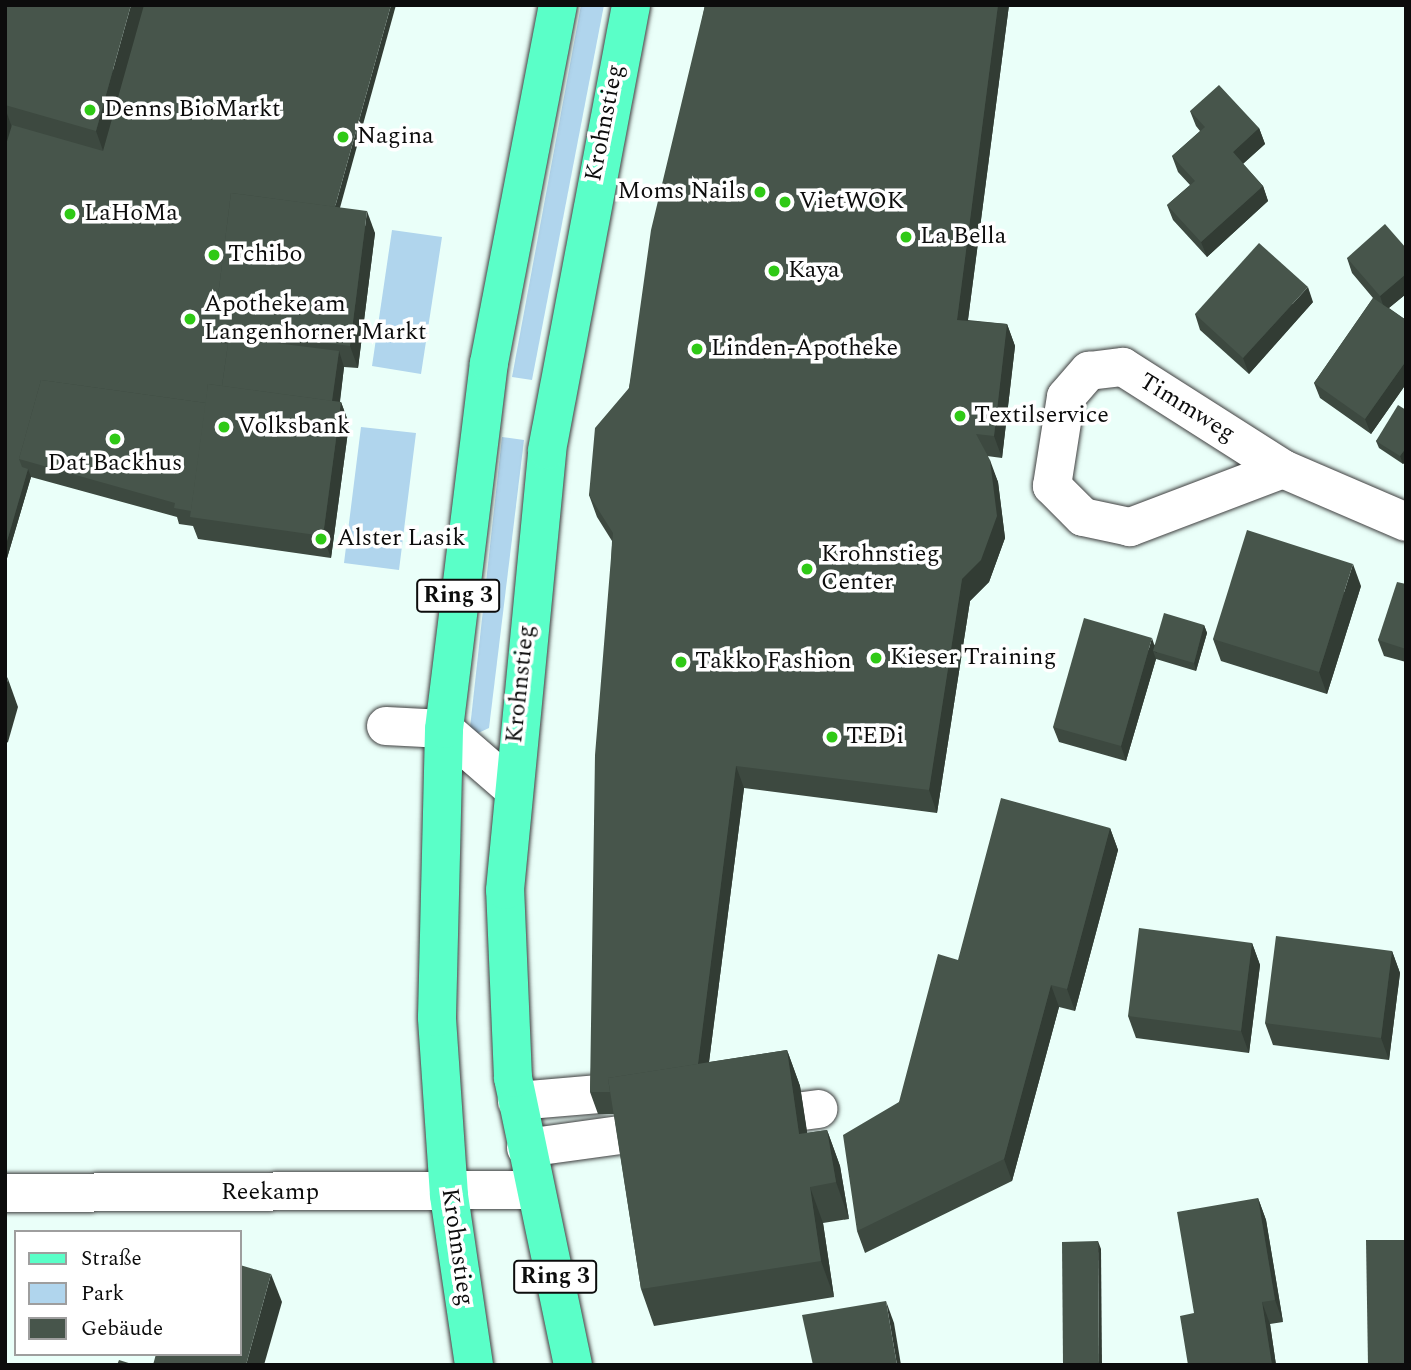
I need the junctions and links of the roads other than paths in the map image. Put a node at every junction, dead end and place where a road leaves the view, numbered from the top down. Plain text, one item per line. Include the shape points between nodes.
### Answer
1 (558, 5) edge
2 (631, 5) edge
3 (1283, 468) junction
4 (1406, 522) edge
5 (386, 726) dead end
6 (444, 729) junction
7 (511, 787) junction
8 (598, 1094) edge
9 (517, 1101) junction
10 (818, 1109) dead end
11 (526, 1147) junction
12 (535, 1190) junction
13 (5, 1193) edge
14 (449, 1195) junction
15 (474, 1365) edge
16 (573, 1365) edge

1 - 6 main road, Krohnstieg / Ring 3 via 489,363
2 - 7 main road, Krohnstieg / Ring 3 via 553,409
3 - 3 street, Timmweg via 1130,527 1083,517 1052,486 1066,397 1089,371 1123,368
3 - 4 street, Timmweg
5 - 6 street
6 - 7 street
6 - 14 main road, Krohnstieg / Ring 3 via 437,1017
7 - 9 main road, Krohnstieg / Ring 3 via 505,890
8 - 9 street
9 - 11 main road, Krohnstieg / Ring 3
10 - 11 street
11 - 12 main road, Krohnstieg / Ring 3
12 - 14 street, Reekamp
12 - 16 main road, Krohnstieg / Ring 3
13 - 14 street, Reekamp
14 - 15 main road, Krohnstieg / Ring 3

